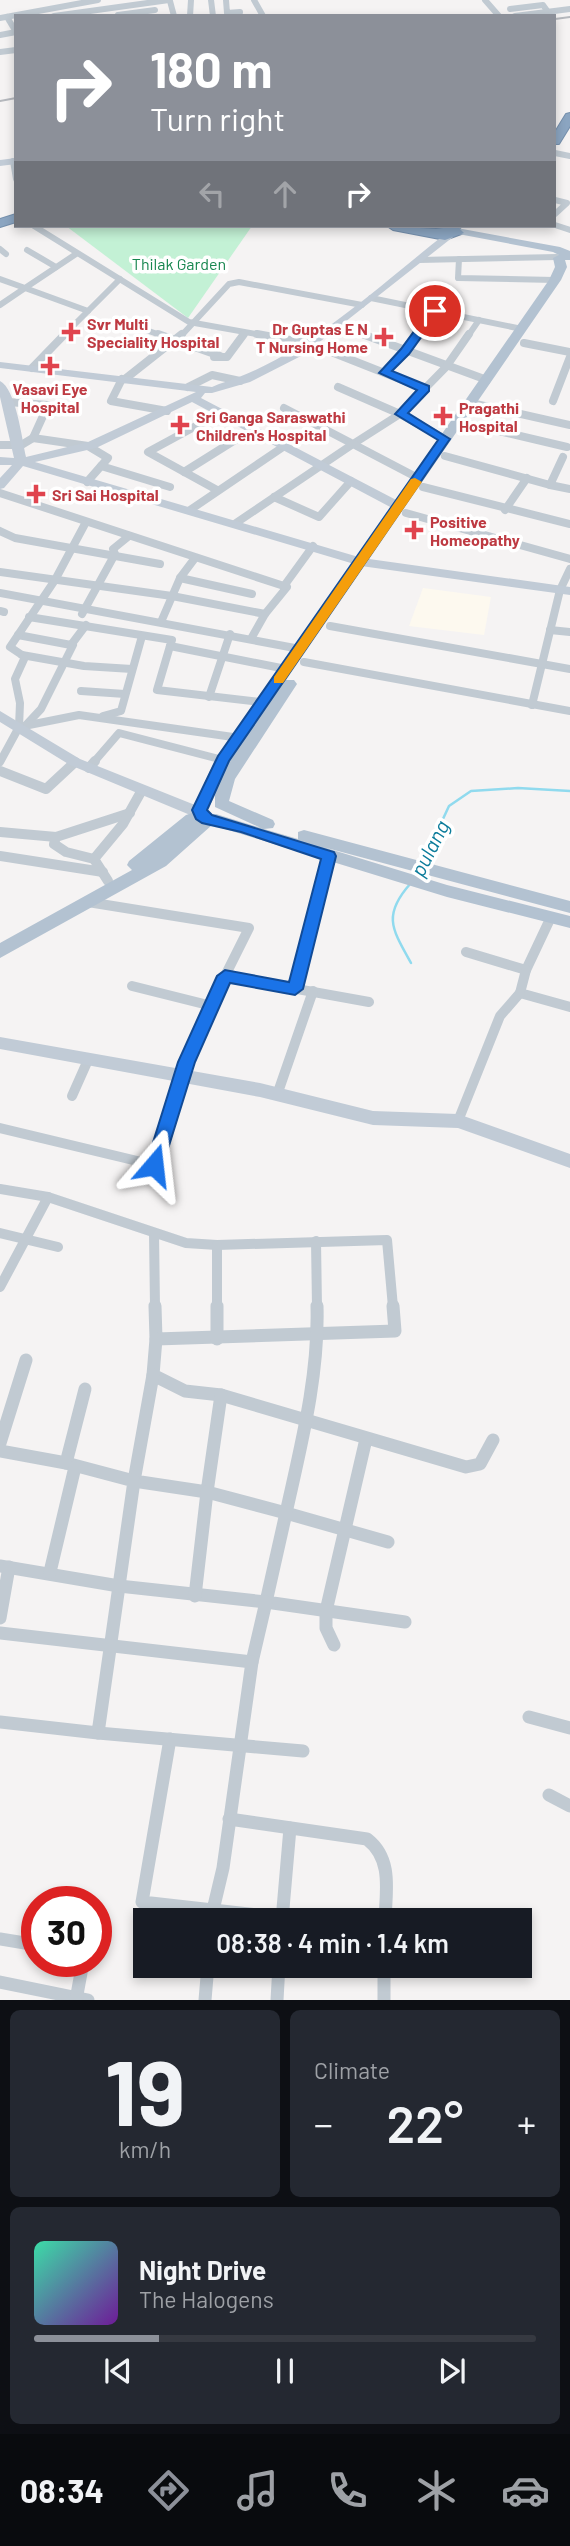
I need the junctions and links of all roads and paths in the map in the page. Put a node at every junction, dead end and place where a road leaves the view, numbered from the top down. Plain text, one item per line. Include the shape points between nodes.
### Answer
1 (47, 0) edge
2 (98, 0) edge
3 (170, 0) edge
4 (226, 0) edge
5 (233, 0) edge
6 (485, 0) edge
7 (119, 2) edge
8 (543, 2) edge
9 (570, 2) edge
10 (48, 8) junction
11 (570, 9) edge
12 (155, 10) dead end
13 (548, 12) junction
14 (28, 14) edge
15 (63, 14) edge
16 (125, 14) edge
17 (241, 14) edge
18 (497, 14) edge
19 (514, 14) edge
20 (532, 14) edge
21 (570, 116) edge
22 (563, 132) edge
23 (556, 150) edge
24 (14, 161) edge
25 (0, 163) edge
26 (556, 200) edge
27 (556, 214) edge
28 (570, 220) edge
29 (37, 228) edge
30 (412, 228) edge
31 (562, 228) edge
32 (450, 232) edge
33 (27, 250) dead end
34 (76, 254) junction
35 (564, 257) edge
36 (459, 259) junction
37 (419, 260) junction
38 (56, 267) junction
39 (1, 279) edge
40 (120, 279) junction
41 (555, 280) junction
42 (25, 288) junction
43 (367, 301) junction
44 (0, 305) edge
45 (88, 311) junction
46 (435, 311) junction
47 (479, 320) junction
48 (126, 323) dead end
49 (192, 323) junction
50 (336, 325) junction
51 (244, 334) junction
52 (523, 336) junction
53 (176, 341) junction
54 (312, 344) junction
55 (405, 351) junction
56 (570, 354) edge
57 (220, 356) junction
58 (211, 358) dead end
59 (0, 365) edge
60 (446, 367) junction
61 (32, 368) junction
62 (385, 373) junction
63 (123, 379) junction
64 (567, 379) edge
65 (487, 380) junction
66 (240, 381) junction
67 (338, 387) dead end
68 (425, 388) junction
69 (3, 392) edge
70 (190, 393) junction
71 (553, 401) dead end
72 (476, 404) junction
73 (284, 408) dead end
74 (167, 411) junction
75 (220, 413) junction
76 (400, 414) junction
77 (468, 424) junction
78 (570, 425) edge
79 (251, 430) junction
80 (33, 438) junction
81 (444, 439) junction
82 (568, 443) edge
83 (353, 444) junction
84 (0, 445) edge
85 (18, 446) junction
86 (88, 446) junction
87 (283, 447) junction
88 (445, 456) junction
89 (566, 458) edge
90 (0, 461) edge
91 (22, 462) junction
92 (320, 465) junction
93 (101, 466) junction
94 (184, 472) junction
95 (527, 478) junction
96 (351, 481) junction
97 (87, 482) junction
98 (420, 483) junction
99 (0, 485) edge
100 (550, 485) junction
101 (170, 487) dead end
102 (217, 489) junction
103 (570, 489) edge
104 (0, 493) edge
105 (274, 497) junction
106 (190, 510) junction
107 (402, 510) junction
108 (505, 510) junction
109 (86, 522) junction
110 (236, 523) junction
111 (570, 524) edge
112 (0, 531) edge
113 (129, 536) junction
114 (313, 546) junction
115 (71, 548) junction
116 (115, 554) junction
117 (195, 558) junction
118 (570, 559) edge
119 (366, 562) junction
120 (160, 564) dead end
121 (570, 569) edge
122 (0, 572) edge
123 (180, 578) junction
124 (55, 580) junction
125 (95, 586) junction
126 (284, 586) junction
127 (565, 591) edge
128 (0, 593) edge
129 (252, 594) dead end
130 (172, 596) junction
131 (39, 603) junction
132 (85, 608) junction
133 (265, 614) junction
134 (29, 617) junction
135 (161, 622) junction
136 (83, 624) junction
137 (179, 625) junction
138 (330, 626) junction
139 (550, 629) junction
140 (570, 632) edge
141 (230, 634) junction
142 (18, 635) junction
143 (142, 636) junction
144 (252, 638) junction
145 (171, 643) junction
146 (72, 645) junction
147 (22, 655) junction
148 (302, 655) junction
149 (222, 656) junction
150 (65, 663) junction
151 (542, 664) junction
152 (132, 669) junction
153 (570, 669) edge
154 (286, 670) junction
155 (81, 691) dead end
156 (125, 694) junction
157 (209, 697) junction
158 (269, 703) junction
159 (532, 705) junction
160 (570, 710) edge
161 (0, 716) edge
162 (97, 718) junction
163 (23, 726) junction
164 (240, 738) junction
165 (223, 760) junction
166 (0, 762) edge
167 (75, 762) junction
168 (89, 768) junction
169 (0, 771) edge
170 (142, 790) junction
171 (223, 804) junction
172 (130, 813) junction
173 (207, 814) junction
174 (0, 832) edge
175 (57, 837) junction
176 (0, 856) edge
177 (329, 856) junction
178 (94, 859) junction
179 (379, 864) junction
180 (105, 876) junction
181 (449, 883) junction
182 (88, 902) junction
183 (570, 907) edge
184 (551, 917) junction
185 (570, 922) edge
186 (0, 939) edge
187 (0, 951) edge
188 (466, 952) dead end
189 (526, 970) junction
190 (225, 976) junction
191 (132, 986) dead end
192 (295, 989) junction
193 (313, 991) junction
194 (520, 993) junction
195 (369, 1002) dead end
196 (212, 1006) junction
197 (570, 1007) edge
198 (0, 1043) edge
199 (88, 1059) junction
200 (182, 1076) junction
201 (277, 1095) junction
202 (72, 1096) dead end
203 (458, 1121) junction
204 (0, 1128) edge
205 (570, 1161) edge
206 (0, 1189) edge
207 (48, 1197) junction
208 (0, 1233) edge
209 (154, 1233) junction
210 (26, 1239) junction
211 (316, 1241) junction
212 (217, 1245) junction
213 (58, 1247) dead end
214 (4, 1266) edge
215 (0, 1287) edge
216 (318, 1336) junction
217 (156, 1339) junction
218 (217, 1339) junction
219 (26, 1360) dead end
220 (153, 1375) junction
221 (85, 1389) dead end
222 (221, 1395) junction
223 (306, 1421) junction
224 (366, 1438) junction
225 (493, 1440) dead end
226 (0, 1443) edge
227 (0, 1451) edge
228 (71, 1465) junction
229 (134, 1482) junction
230 (207, 1492) junction
231 (286, 1513) junction
232 (343, 1531) junction
233 (388, 1542) dead end
234 (5, 1567) edge
235 (50, 1572) junction
236 (119, 1586) junction
237 (195, 1596) junction
238 (266, 1602) junction
239 (326, 1611) junction
240 (0, 1618) edge
241 (405, 1622) dead end
242 (0, 1633) edge
243 (334, 1645) dead end
244 (109, 1646) junction
245 (252, 1662) junction
246 (529, 1717) dead end
247 (0, 1722) edge
248 (570, 1728) edge
249 (98, 1733) junction
250 (170, 1740) junction
251 (239, 1746) junction
252 (303, 1751) dead end
253 (549, 1795) dead end
254 (570, 1806) edge
255 (229, 1819) junction
256 (290, 1828) junction
257 (174, 1908) edge
258 (213, 1908) edge
259 (283, 1908) edge
260 (385, 1908) edge
261 (0, 1939) edge
262 (21, 1942) edge
263 (82, 1977) edge
264 (207, 1978) edge
265 (278, 1978) edge
266 (384, 1978) edge
267 (0, 1982) edge
268 (80, 2000) edge
269 (205, 2000) edge
270 (277, 2000) edge
271 (384, 2000) edge

1 - 10 street
2 - 10 street
3 - 7 street
4 - 17 street via 227,13
5 - 17 street
6 - 18 street
7 - 15 street
8 - 9 street
8 - 13 street
8 - 19 street via 510,9
10 - 14 street
11 - 13 street
12 - 16 street
13 - 20 street
21 - 22 highway
22 - 23 highway
24 - 25 street
26 - 27 street via 567,203
28 - 31 street
29 - 34 street
30 - 32 highway
32 - 35 main road
32 - 37 street
33 - 38 street
34 - 38 street
34 - 40 street
35 - 36 street
35 - 41 main road
35 - 52 main road
36 - 37 street
36 - 41 street via 458,278
37 - 43 street
38 - 42 street
39 - 42 street
40 - 45 street
40 - 49 street
41 - 52 main road
42 - 44 street
42 - 45 street
43 - 46 street
43 - 49 street via 234,283 225,286
43 - 50 street
45 - 61 street
46 - 47 street
46 - 55 street
47 - 52 street
47 - 60 street
48 - 53 street
49 - 51 street
49 - 53 street
50 - 54 street
50 - 55 street
51 - 54 street
51 - 57 street via 227,357
52 - 56 street
52 - 65 main road
52 - 72 main road
53 - 57 street
53 - 63 street
54 - 62 street
54 - 66 street via 283,364
55 - 60 street
55 - 62 street
56 - 64 street
57 - 58 street
59 - 61 street
60 - 65 street
60 - 68 street
61 - 63 street
62 - 68 street
63 - 70 street
63 - 74 street via 111,401
64 - 71 street
65 - 72 main road
66 - 70 street
66 - 70 street via 202,376
67 - 76 street
68 - 76 street
69 - 80 street via 48,405
69 - 85 street
70 - 74 street
70 - 75 street
72 - 77 main road
72 - 78 street
72 - 81 main road
73 - 83 street
74 - 86 street
75 - 79 street
75 - 94 street via 148,452
76 - 81 street
76 - 83 street
77 - 82 street
77 - 88 main road
79 - 87 street
79 - 94 street
80 - 85 street
80 - 86 street
81 - 98 main road
82 - 89 street
83 - 92 street
83 - 98 street
84 - 85 street
85 - 91 street
86 - 91 street
86 - 93 street via 108,458
87 - 92 street
87 - 102 street
88 - 95 street
88 - 98 main road
89 - 100 street
90 - 91 street
91 - 97 street
91 - 99 street
92 - 96 street
92 - 105 street
93 - 97 street
93 - 101 street
94 - 102 street
95 - 100 street
95 - 108 street
96 - 105 street via 319,517
96 - 107 street
97 - 106 street
98 - 107 main road
98 - 108 street
100 - 103 street
102 - 106 street
104 - 109 street
105 - 110 street
106 - 110 street
107 - 118 street
107 - 119 main road
108 - 111 street
109 - 113 street
109 - 115 street
110 - 114 street
112 - 115 street
113 - 116 street via 113,548
113 - 117 street
114 - 119 street
114 - 126 street
115 - 116 street
115 - 124 street
116 - 120 street
116 - 125 street
117 - 123 street
117 - 126 street
119 - 127 street
119 - 138 main road
119 - 148 main road
121 - 127 street
122 - 124 street
123 - 129 street
123 - 130 street
124 - 125 street
124 - 131 street
125 - 130 street
125 - 132 street
126 - 133 street
127 - 139 street
128 - 131 street
130 - 133 street
130 - 135 street
131 - 132 street
131 - 134 street
132 - 135 street
132 - 136 street
133 - 144 street
134 - 136 street
134 - 142 street
135 - 137 street
136 - 143 street
136 - 146 street
137 - 141 street
137 - 145 street
138 - 148 main road
138 - 151 street
139 - 140 street
139 - 151 street
141 - 144 street
141 - 149 street
142 - 146 street
142 - 147 street via 10,647
143 - 145 street
143 - 152 street
144 - 148 street
145 - 149 street
145 - 157 street via 157,690
146 - 150 street
147 - 150 street
147 - 163 street via 15,679
148 - 154 main road
148 - 158 main road
148 - 159 street
149 - 154 street
149 - 157 street
150 - 152 street
150 - 163 street via 41,709
151 - 153 street
151 - 159 street
152 - 156 street
154 - 158 main road
155 - 156 street
156 - 162 street via 121,711
157 - 158 street
158 - 164 main road
158 - 171 main road via 228,778
159 - 160 street
161 - 163 street
162 - 163 street via 79,715
162 - 164 street
163 - 166 street
163 - 167 street
164 - 165 main road
165 - 168 street via 119,733
165 - 173 main road
167 - 168 street
167 - 169 street via 46,789
168 - 170 street
170 - 172 street
170 - 173 street
171 - 173 main road via 226,815
171 - 179 main road
172 - 175 street
172 - 178 street
173 - 177 main road
173 - 180 main road via 150,855
173 - 182 main road via 160,862
174 - 175 street
175 - 178 street via 54,844 66,852
176 - 180 street
177 - 179 main road
177 - 192 street
178 - 180 street
179 - 181 main road
180 - 186 main road
181 - 183 main road
181 - 184 main road
182 - 187 main road
182 - 190 street via 249,928
184 - 185 main road
184 - 189 street
188 - 189 street
189 - 194 street
190 - 192 street
190 - 196 street
191 - 196 street
192 - 193 street
193 - 195 street
193 - 201 street
194 - 197 street
194 - 203 street via 500,1016
196 - 200 street
198 - 199 street
199 - 200 street
199 - 202 street
200 - 201 street
200 - 204 street via 154,1165
201 - 203 street via 373,1118
203 - 205 street
206 - 207 street
207 - 209 street
207 - 210 street
208 - 210 street
209 - 212 street via 186,1243
209 - 217 street
210 - 213 street
210 - 214 street
211 - 212 street
211 - 216 street
211 - 216 street via 387,1240 395,1331
212 - 218 street
214 - 215 street
216 - 218 street
216 - 223 street
217 - 218 street
217 - 220 street
219 - 226 street
220 - 222 street via 185,1391
220 - 229 street
221 - 228 street
222 - 223 street
222 - 230 street
223 - 224 street
223 - 231 street
224 - 225 street via 466,1466 480,1464
224 - 232 street
227 - 228 street
228 - 229 street
228 - 235 street
229 - 230 street
229 - 236 street
230 - 231 street
230 - 237 street
231 - 232 street
231 - 238 street
232 - 233 street
232 - 239 street
234 - 235 street
234 - 240 street
235 - 236 street
236 - 237 street
236 - 244 street
237 - 238 street
238 - 239 street
238 - 245 street
239 - 241 street
239 - 243 street via 326,1628
242 - 244 street
244 - 245 street
244 - 249 street
245 - 251 street
246 - 248 street
247 - 249 street
249 - 250 street
250 - 251 street
250 - 257 street via 142,1902
251 - 252 street
251 - 255 street
253 - 254 street
255 - 256 street
255 - 258 street
256 - 259 street
256 - 260 street via 367,1839 378,1845 386,1864
261 - 262 street
263 - 268 street
264 - 269 street
265 - 270 street
266 - 271 street
267 - 268 street

